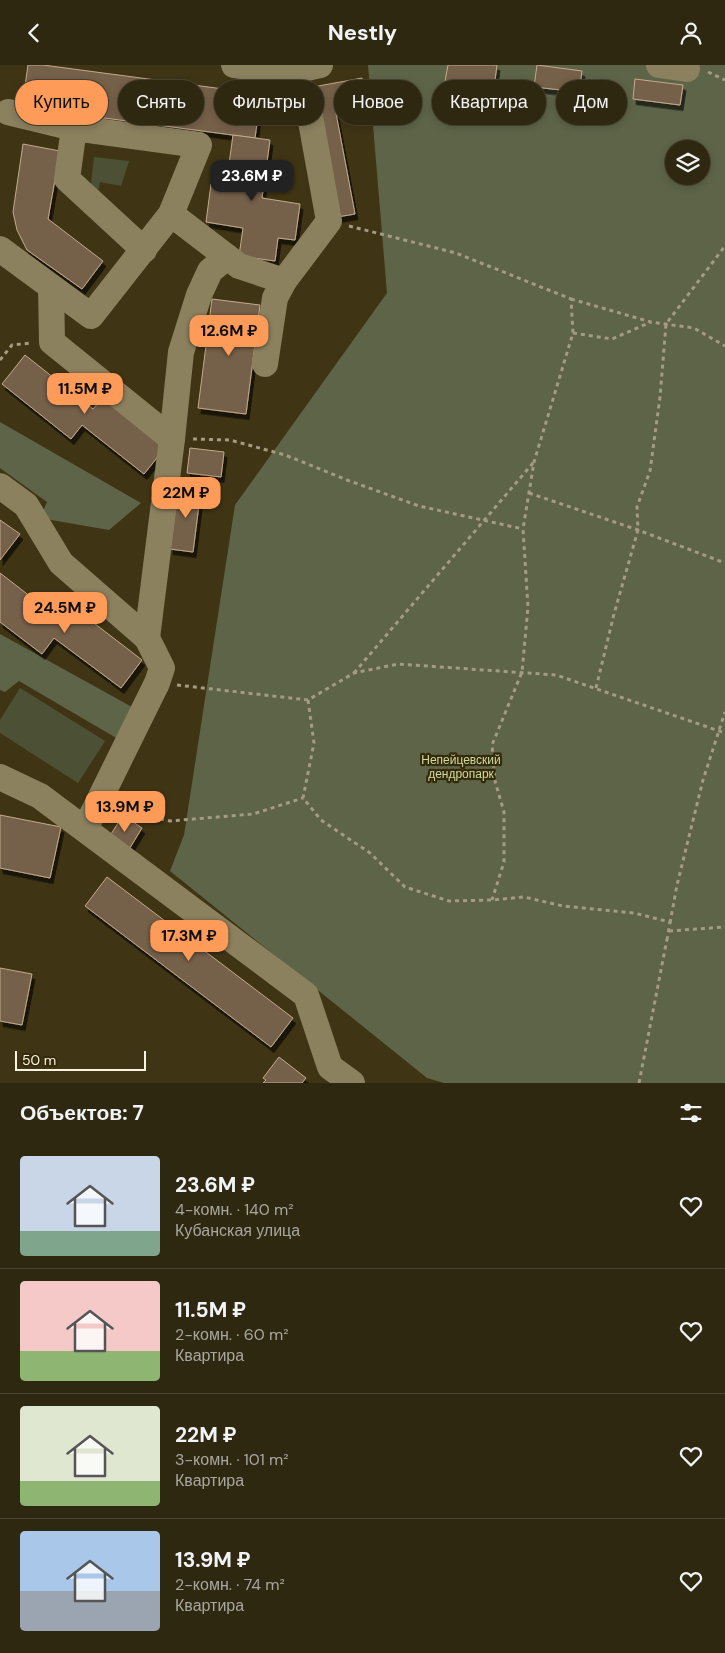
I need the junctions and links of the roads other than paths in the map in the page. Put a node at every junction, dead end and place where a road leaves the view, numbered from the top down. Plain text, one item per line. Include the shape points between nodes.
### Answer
1 (234, 65) edge
2 (320, 65) edge
3 (660, 65) edge
4 (687, 69) dead end
5 (290, 72) junction
6 (8, 112) dead end
7 (74, 128) junction
8 (171, 214) junction
9 (0, 249) edge
10 (144, 250) junction
11 (227, 257) junction
12 (284, 281) junction
13 (51, 287) junction
14 (265, 364) dead end
15 (172, 439) junction
16 (0, 486) edge
17 (148, 638) junction
18 (0, 777) edge
19 (85, 829) junction
20 (352, 1083) edge

1 - 5 street
2 - 5 street
3 - 4 street
5 - 12 street via 310,116 329,221
6 - 7 street
7 - 8 street via 199,145
7 - 10 street via 67,179
8 - 10 street
8 - 11 street
9 - 13 street
10 - 13 street via 91,316
11 - 12 street via 239,265
11 - 15 street via 210,271 199,295 182,352
12 - 14 street via 275,298
13 - 15 street via 52,342
15 - 17 street
16 - 17 street via 26,505 61,563
17 - 19 street via 162,667 157,683
18 - 19 street via 40,796
19 - 20 street via 306,995 330,1067

